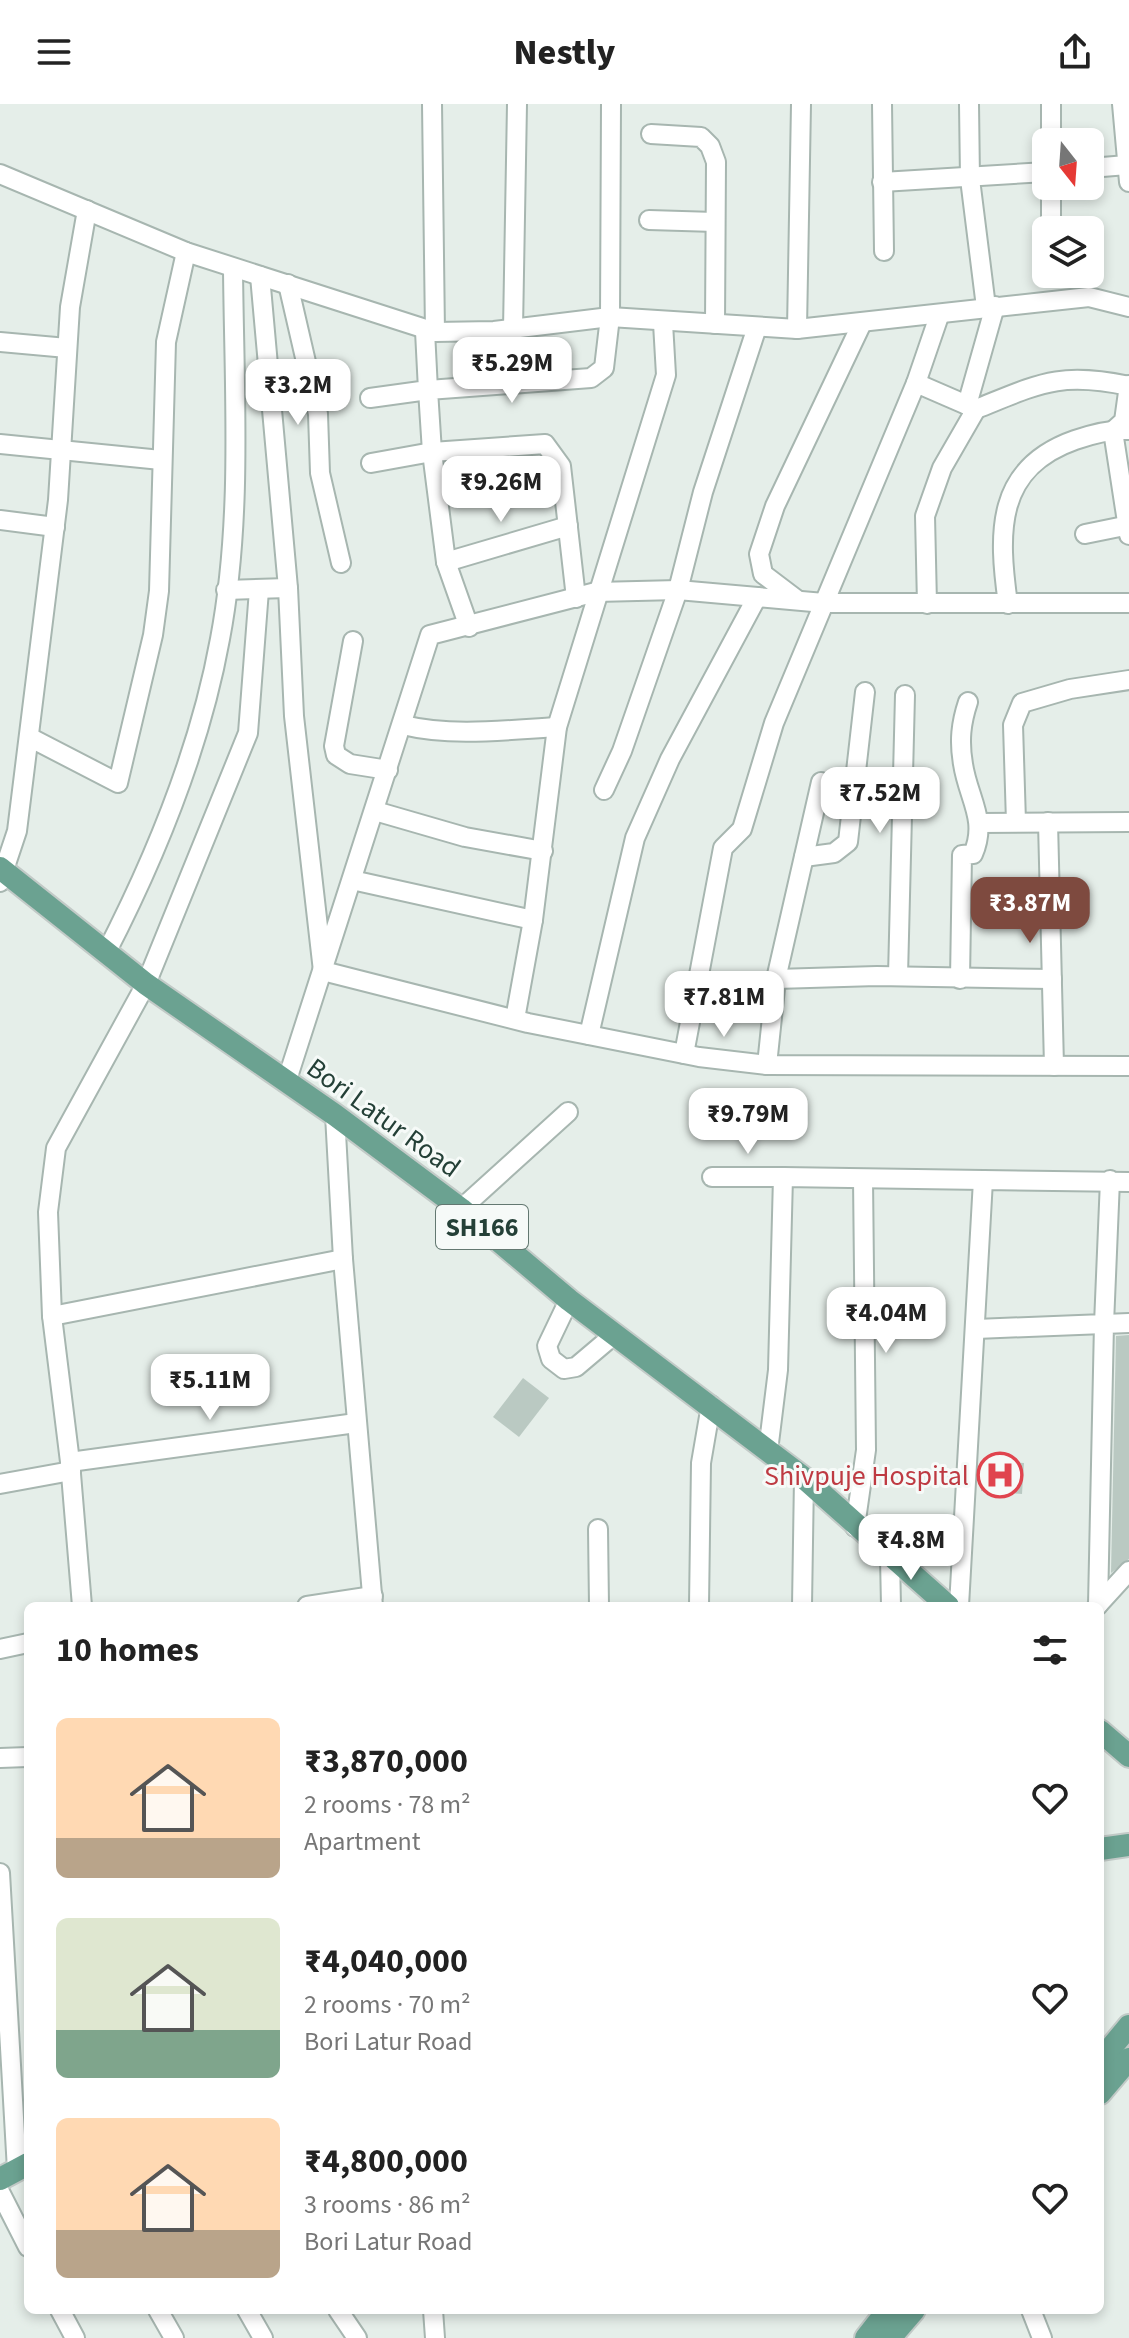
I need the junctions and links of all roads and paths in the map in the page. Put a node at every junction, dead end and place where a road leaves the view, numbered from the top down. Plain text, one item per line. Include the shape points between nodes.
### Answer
1 (432, 104) edge
2 (517, 104) edge
3 (611, 104) edge
4 (801, 104) edge
5 (882, 104) edge
6 (969, 104) edge
7 (1051, 104) edge
8 (1122, 104) edge
9 (1051, 128) edge
10 (651, 134) dead end
11 (1104, 170) edge
12 (1032, 173) edge
13 (1128, 173) edge
14 (0, 174) edge
15 (970, 179) junction
16 (882, 182) junction
17 (87, 210) junction
18 (649, 220) dead end
19 (715, 222) junction
20 (884, 251) dead end
21 (186, 252) junction
22 (233, 268) junction
23 (260, 276) junction
24 (288, 284) junction
25 (990, 307) junction
26 (1129, 307) edge
27 (939, 316) junction
28 (610, 317) junction
29 (663, 323) junction
30 (862, 323) junction
31 (715, 324) junction
32 (757, 327) junction
33 (513, 329) junction
34 (797, 329) junction
35 (430, 331) junction
36 (0, 342) edge
37 (67, 348) junction
38 (916, 383) junction
39 (1129, 385) edge
40 (428, 390) junction
41 (370, 398) dead end
42 (971, 407) junction
43 (1121, 430) edge
44 (0, 444) edge
45 (61, 452) junction
46 (432, 452) junction
47 (161, 460) junction
48 (371, 463) dead end
49 (0, 520) edge
50 (568, 526) junction
51 (55, 527) junction
52 (1128, 529) edge
53 (1085, 534) dead end
54 (446, 562) junction
55 (341, 563) dead end
56 (288, 588) junction
57 (226, 590) junction
58 (259, 590) junction
59 (678, 590) junction
60 (596, 592) junction
61 (757, 597) junction
62 (576, 598) junction
63 (798, 601) junction
64 (824, 603) junction
65 (1129, 603) edge
66 (927, 604) junction
67 (1008, 604) junction
68 (469, 627) junction
69 (353, 641) dead end
70 (1129, 680) edge
71 (865, 692) dead end
72 (905, 695) dead end
73 (968, 702) dead end
74 (403, 725) junction
75 (557, 727) junction
76 (29, 737) junction
77 (388, 770) junction
78 (821, 782) dead end
79 (604, 790) dead end
80 (375, 811) junction
81 (1016, 822) junction
82 (1048, 822) junction
83 (1129, 822) edge
84 (979, 823) junction
85 (543, 851) junction
86 (804, 857) junction
87 (1, 874) edge
88 (352, 880) junction
89 (533, 920) junction
90 (106, 953) junction
91 (323, 971) junction
92 (898, 976) junction
93 (776, 979) junction
94 (960, 979) junction
95 (1052, 979) junction
96 (146, 984) junction
97 (515, 1019) junction
98 (589, 1035) junction
99 (684, 1054) junction
100 (767, 1065) junction
101 (1054, 1066) junction
102 (1129, 1066) edge
103 (286, 1083) junction
104 (568, 1112) dead end
105 (335, 1115) junction
106 (712, 1177) dead end
107 (783, 1177) junction
108 (863, 1179) junction
109 (983, 1180) junction
110 (1120, 1181) edge
111 (461, 1209) junction
112 (343, 1259) junction
113 (569, 1300) junction
114 (52, 1316) junction
115 (1129, 1323) edge
116 (1104, 1324) junction
117 (976, 1329) junction
118 (615, 1334) junction
119 (711, 1405) junction
120 (356, 1423) junction
121 (768, 1451) junction
122 (71, 1466) junction
123 (804, 1478) junction
124 (0, 1484) edge
125 (855, 1527) junction
126 (598, 1529) dead end
127 (890, 1558) junction
128 (1129, 1571) edge
129 (373, 1601) edge
130 (82, 1602) edge
131 (599, 1602) edge
132 (699, 1602) edge
133 (802, 1602) edge
134 (891, 1602) edge
135 (943, 1602) edge
136 (959, 1602) edge
137 (1098, 1602) edge
138 (1102, 1602) edge
139 (24, 1644) edge
140 (0, 1649) edge
141 (1104, 1734) edge
142 (1129, 1756) edge
143 (24, 1757) edge
144 (0, 1758) edge
145 (1129, 1845) edge
146 (1104, 1848) edge
147 (0, 1873) edge
148 (1129, 2026) edge
149 (1104, 2056) edge
150 (1129, 2059) edge
151 (1104, 2088) edge
152 (15, 2171) edge
153 (0, 2192) edge
154 (24, 2239) edge
155 (62, 2314) edge
156 (160, 2314) edge
157 (249, 2314) edge
158 (341, 2314) edge
159 (433, 2314) edge
160 (885, 2314) edge
161 (911, 2314) edge
162 (1033, 2314) edge
163 (75, 2338) edge
164 (174, 2338) edge
165 (263, 2338) edge
166 (357, 2338) edge
167 (435, 2338) edge
168 (866, 2338) edge
169 (890, 2338) edge
170 (1042, 2338) edge

1 - 35 street
2 - 33 street
3 - 28 street
4 - 34 street
5 - 16 street
6 - 15 street
7 - 9 street
8 - 13 street
10 - 19 street via 701,137 710,146 716,162
11 - 13 street
12 - 15 street
14 - 17 street
15 - 16 street
15 - 25 street
16 - 20 street
17 - 21 street
17 - 37 street
18 - 19 street
19 - 31 street
21 - 22 street
21 - 47 street via 166,342
22 - 23 street
22 - 57 street via 231,546
23 - 24 street
23 - 56 street
24 - 35 street
24 - 55 street via 318,414 320,473
25 - 26 street via 1089,297
25 - 27 street
25 - 42 street
27 - 30 street
27 - 38 street
28 - 29 street
28 - 33 street
28 - 40 street via 606,362 598,375
29 - 31 street
29 - 60 street via 666,375
30 - 34 street
30 - 63 street via 775,506 759,554 763,574
31 - 32 street
32 - 34 street
32 - 59 street via 703,492
33 - 35 street
35 - 40 street
36 - 37 street
37 - 45 street
38 - 42 street
38 - 64 street
39 - 42 street via 1067,377
39 - 43 street
40 - 41 street
40 - 46 street
42 - 66 street via 925,516
43 - 52 street
43 - 67 street via 1054,448 1023,471 1002,529
44 - 45 street
45 - 47 street
45 - 51 street
46 - 48 street
46 - 50 street via 545,444 561,466
46 - 54 street
47 - 76 street via 155,620 118,783
49 - 51 street
50 - 54 street
50 - 62 street
51 - 76 street
52 - 53 street
54 - 68 street
56 - 58 street
56 - 91 street via 294,716
57 - 58 street
57 - 90 street via 217,652 171,812
58 - 96 street via 248,733
59 - 60 street
59 - 61 street
59 - 79 street
60 - 62 street
60 - 75 street
61 - 63 street
61 - 98 street via 635,838
62 - 68 street
63 - 64 street
64 - 66 street
64 - 99 street via 774,723 742,829 723,848
65 - 67 street
66 - 67 street
68 - 74 street via 430,635
69 - 77 street via 336,755 350,764
70 - 81 street via 1022,703 1013,725
71 - 86 street via 848,842 834,853
72 - 92 street
73 - 84 street via 960,728 963,765
74 - 75 street via 467,731
74 - 77 street
75 - 85 street
76 - 87 street via 17,831
77 - 80 street
78 - 86 street
80 - 85 street via 465,837
80 - 88 street
81 - 82 street
81 - 84 street
82 - 83 street
82 - 95 street
84 - 94 street via 982,834 973,854 962,855
85 - 89 street
86 - 93 street
87 - 90 main road, Bori Latur Road / SH166
88 - 89 street
88 - 91 street
89 - 97 street
90 - 96 main road, Bori Latur Road / SH166
91 - 97 street
91 - 103 street
92 - 93 street
92 - 94 street
93 - 100 street
94 - 95 street
95 - 101 street
96 - 103 main road, Bori Latur Road / SH166
96 - 114 street via 56,1148 48,1212
97 - 98 street
98 - 99 street
99 - 100 street
100 - 101 street
101 - 102 street
103 - 105 main road, Bori Latur Road / SH166
104 - 111 street
105 - 111 main road, Bori Latur Road / SH166
105 - 112 street
106 - 107 street
107 - 108 street
107 - 121 street via 778,1370
108 - 109 street
108 - 125 street via 866,1450
109 - 110 street
109 - 117 street
110 - 116 street
111 - 113 main road, Bori Latur Road / SH166
112 - 114 street
112 - 120 street
113 - 118 main road, Bori Latur Road / SH166
113 - 118 street via 547,1346 551,1359 564,1369 576,1367
114 - 122 street
115 - 116 street
116 - 117 street
116 - 137 street
117 - 136 street
118 - 119 main road, Bori Latur Road / SH166
119 - 121 main road, Bori Latur Road / SH166
119 - 132 street via 701,1463
120 - 122 street
120 - 129 street
121 - 123 main road, Bori Latur Road / SH166
122 - 124 street
122 - 130 street
123 - 125 main road, Bori Latur Road / SH166
123 - 133 street
125 - 127 main road, Bori Latur Road / SH166
126 - 131 street
127 - 134 street
127 - 135 main road, Bori Latur Road / SH166
128 - 138 street
139 - 140 street
141 - 142 main road
143 - 144 street
145 - 146 main road
147 - 152 street
148 - 149 main road
150 - 151 main road
153 - 154 street
155 - 163 street
156 - 164 street
157 - 165 street
158 - 166 street
159 - 167 street
160 - 168 main road
161 - 169 main road
162 - 170 street

